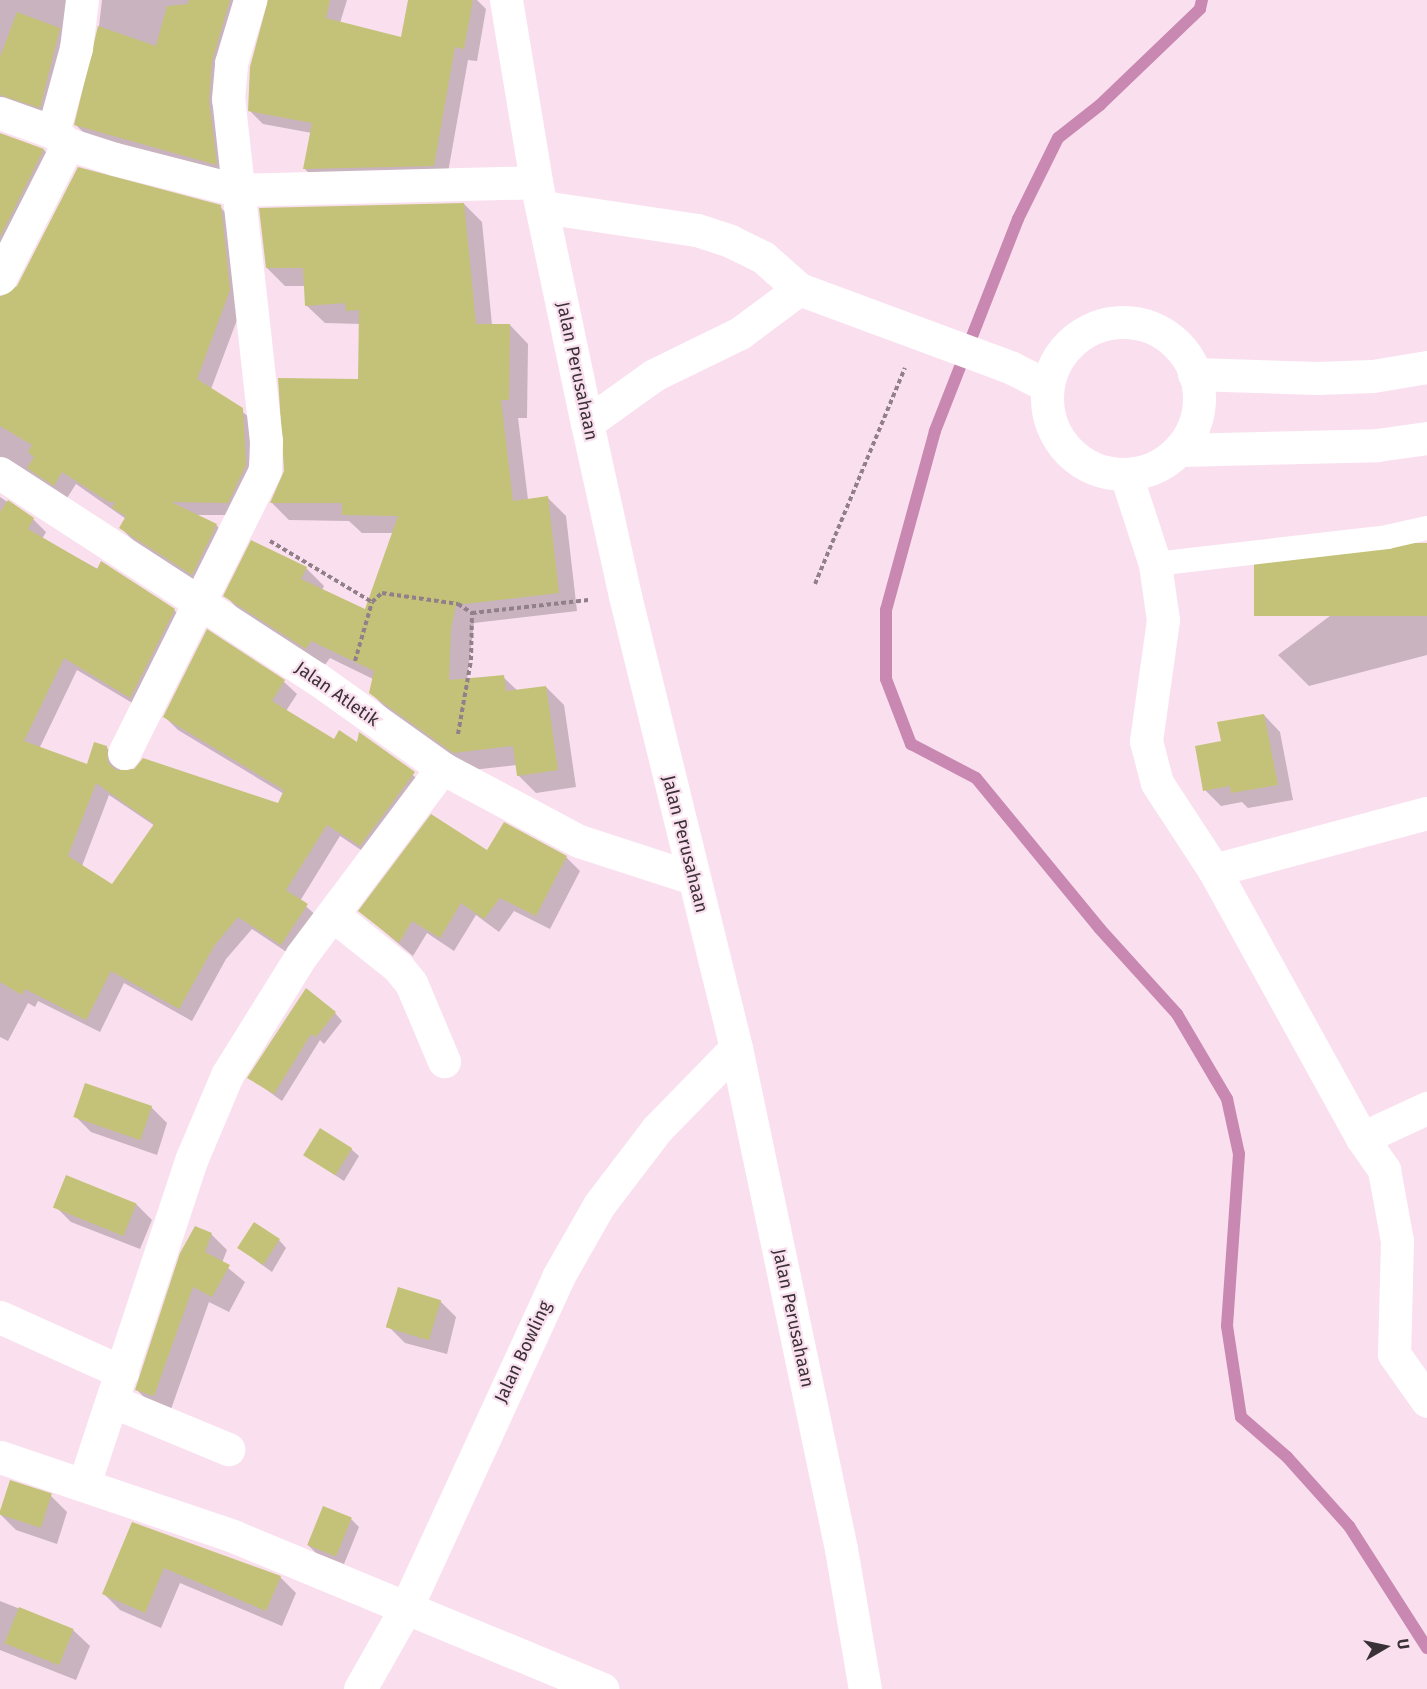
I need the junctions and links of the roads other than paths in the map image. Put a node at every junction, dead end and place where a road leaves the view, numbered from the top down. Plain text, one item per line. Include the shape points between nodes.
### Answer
1 (82, 0) edge
2 (250, 0) edge
3 (506, 0) edge
4 (0, 113) edge
5 (61, 138) junction
6 (237, 190) junction
7 (540, 194) junction
8 (0, 278) edge
9 (799, 289) junction
10 (1427, 367) edge
11 (1194, 375) junction
12 (1047, 386) junction
13 (587, 423) junction
14 (1427, 438) edge
15 (1179, 450) junction
16 (0, 473) edge
17 (1126, 475) junction
18 (1427, 528) edge
19 (1155, 564) junction
20 (197, 600) junction
21 (124, 753) dead end
22 (446, 770) junction
23 (1427, 813) edge
24 (1214, 870) junction
25 (693, 878) junction
26 (333, 915) junction
27 (736, 1048) junction
28 (444, 1061) dead end
29 (1427, 1108) edge
30 (1362, 1138) junction
31 (0, 1317) edge
32 (117, 1386) junction
33 (1427, 1401) edge
34 (228, 1449) dead end
35 (0, 1457) edge
36 (84, 1484) junction
37 (407, 1606) junction
38 (360, 1689) edge
39 (603, 1689) edge
40 (865, 1689) edge

1 - 5 street
2 - 6 street via 228,83
3 - 7 street, Jalan Perusahaan
4 - 5 street
5 - 6 street
5 - 8 street
6 - 7 street
6 - 20 street via 266,441 265,470
7 - 9 street via 697,230 763,256
7 - 13 street, Jalan Perusahaan
9 - 12 street via 1012,368
9 - 13 street via 740,333 654,375
10 - 11 street via 1373,376 1317,378
11 - 12 street via 1175,343 1160,332 1125,322 1107,323 1074,339 1052,368
11 - 15 street via 1197,414
12 - 17 street via 1048,413 1058,438 1076,458 1091,467
13 - 25 street, Jalan Perusahaan
14 - 15 street via 1377,445
15 - 17 street via 1155,467
16 - 20 street, Jalan Atletik
17 - 19 street
18 - 19 lane via 1376,539
19 - 24 street via 1163,620 1147,754 1164,796
20 - 21 street
20 - 22 street, Jalan Atletik
22 - 25 street, Jalan Atletik via 579,841
22 - 26 street
23 - 24 street
24 - 30 street
25 - 27 street, Jalan Perusahaan
26 - 28 street via 398,967 411,983
26 - 32 street via 301,956 227,1076 192,1158
27 - 37 street, Jalan Bowling via 657,1129 599,1205 558,1277
27 - 40 street, Jalan Perusahaan via 841,1549
29 - 30 street
30 - 33 street via 1384,1170 1397,1241 1394,1354
31 - 32 street
32 - 34 street
32 - 36 street
35 - 36 street
36 - 37 street via 233,1536
37 - 38 street, Jalan Bowling
37 - 39 street

